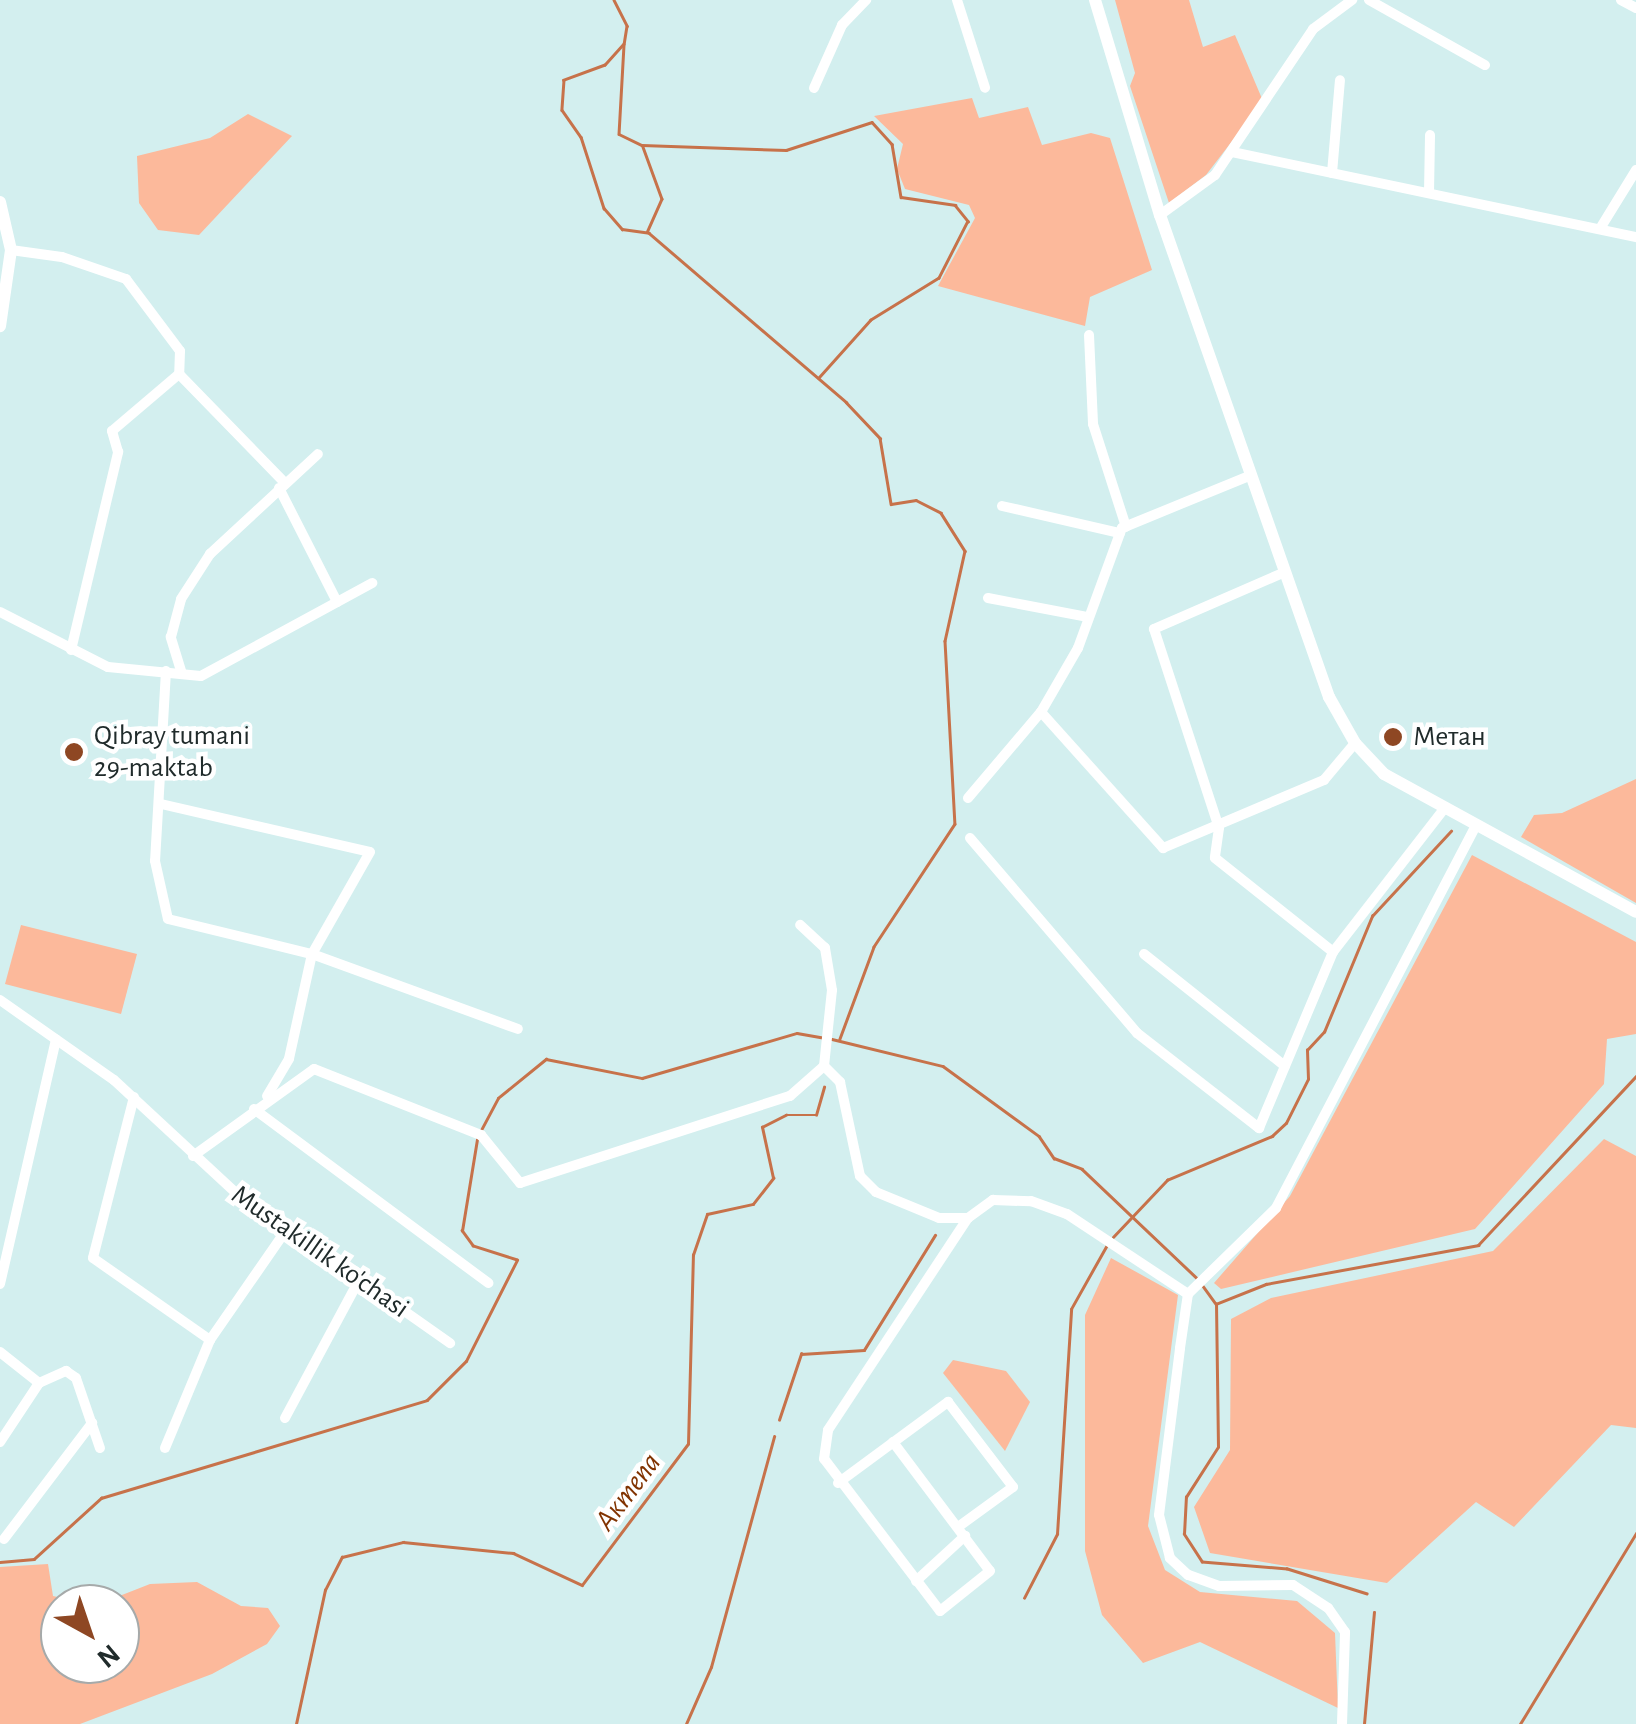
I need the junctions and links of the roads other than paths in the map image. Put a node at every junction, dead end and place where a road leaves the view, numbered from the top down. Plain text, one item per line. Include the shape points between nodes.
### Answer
1 (866, 0) edge
2 (957, 0) edge
3 (1095, 0) edge
4 (1352, 0) edge
5 (1369, 0) edge
6 (1621, 0) edge
7 (1636, 8) edge
8 (1485, 65) dead end
9 (1340, 80) dead end
10 (814, 88) dead end
11 (985, 88) dead end
12 (1430, 135) dead end
13 (1232, 152) junction
14 (1636, 170) edge
15 (1332, 173) junction
16 (1428, 193) junction
17 (0, 202) edge
18 (1160, 216) junction
19 (1600, 227) junction
20 (1636, 237) edge
21 (11, 250) junction
22 (0, 326) edge
23 (1089, 335) dead end
24 (179, 374) junction
25 (318, 454) dead end
26 (1251, 475) junction
27 (282, 486) junction
28 (1002, 506) dead end
29 (1123, 530) junction
30 (1285, 572) junction
31 (372, 583) dead end
32 (988, 598) dead end
33 (337, 602) junction
34 (0, 612) edge
35 (1088, 617) junction
36 (71, 650) junction
37 (166, 671) junction
38 (182, 674) junction
39 (1041, 712) junction
40 (1355, 743) junction
41 (968, 798) dead end
42 (161, 804) junction
43 (1444, 809) junction
44 (1475, 827) junction
45 (1219, 828) junction
46 (970, 838) dead end
47 (1636, 912) edge
48 (800, 924) dead end
49 (1333, 952) junction
50 (312, 954) junction
51 (1144, 954) dead end
52 (0, 1000) edge
53 (518, 1028) dead end
54 (56, 1039) junction
55 (824, 1066) junction
56 (1285, 1066) junction
57 (134, 1098) junction
58 (264, 1101) junction
59 (254, 1109) junction
60 (193, 1156) junction
61 (968, 1218) junction
62 (287, 1229) junction
63 (358, 1282) junction
64 (488, 1283) dead end
65 (0, 1284) edge
66 (1188, 1294) junction
67 (210, 1340) junction
68 (450, 1343) dead end
69 (0, 1352) edge
70 (39, 1382) junction
71 (284, 1418) dead end
72 (92, 1423) junction
73 (0, 1442) edge
74 (894, 1442) junction
75 (100, 1448) dead end
76 (165, 1448) dead end
77 (838, 1483) junction
78 (961, 1531) junction
79 (4, 1538) dead end
80 (916, 1581) junction
81 (1342, 1724) edge

1 - 10 street via 842,24
2 - 11 street
3 - 18 main road
4 - 13 street via 1313,29
5 - 8 street
6 - 7 street
9 - 15 street
12 - 16 street
13 - 15 street
13 - 18 street via 1215,176
14 - 19 street
15 - 16 street
16 - 19 street
17 - 21 main road
18 - 26 main road
19 - 20 street
21 - 22 main road
21 - 24 street via 126,279 180,351
23 - 29 street via 1093,424
24 - 27 street
24 - 36 street via 112,431 118,452
25 - 27 street
26 - 29 street
26 - 30 main road
27 - 33 street
27 - 38 street via 210,554 181,599 171,637
28 - 29 street
29 - 35 street
30 - 40 main road via 1329,697
30 - 45 street via 1154,629
31 - 33 street
32 - 35 street
33 - 38 street via 200,676
34 - 36 street
35 - 39 street
36 - 37 street via 108,667
37 - 38 street
37 - 42 street
39 - 41 street
39 - 45 street via 1163,848
40 - 43 main road via 1384,774
40 - 45 street via 1324,780
42 - 50 street via 155,861 168,919
42 - 50 street via 370,852
43 - 44 main road
43 - 49 street
44 - 47 main road
44 - 66 street via 1276,1208
45 - 49 street via 1215,858
46 - 56 street via 1137,1033 1259,1128
48 - 55 street via 826,948 832,990
49 - 56 street
50 - 53 street
50 - 58 street via 289,1059
51 - 56 street
52 - 54 street, Mustakillik ko'chasi
54 - 57 street, Mustakillik ko'chasi
54 - 65 street
55 - 58 street via 790,1096 672,1140 520,1183 481,1135 314,1068
55 - 61 street via 840,1082 860,1176 876,1192 939,1218
57 - 60 street, Mustakillik ko'chasi
57 - 67 street via 92,1258
58 - 59 street
59 - 60 street
59 - 64 street
60 - 62 street, Mustakillik ko'chasi
61 - 66 street via 992,1200 1031,1201 1066,1214
61 - 77 street via 828,1430 824,1459
62 - 63 street, Mustakillik ko'chasi
62 - 67 street
63 - 68 street, Mustakillik ko'chasi
63 - 71 street
66 - 81 street via 1159,1515 1170,1558 1188,1575 1220,1586 1293,1585 1328,1608 1345,1632
67 - 76 street
69 - 70 street
70 - 72 street via 66,1371 76,1378
70 - 73 street
72 - 75 street
72 - 79 street
74 - 77 street
74 - 78 street
74 - 78 street via 948,1402 1013,1487
77 - 80 street
78 - 80 street
78 - 80 street via 990,1571 940,1611

